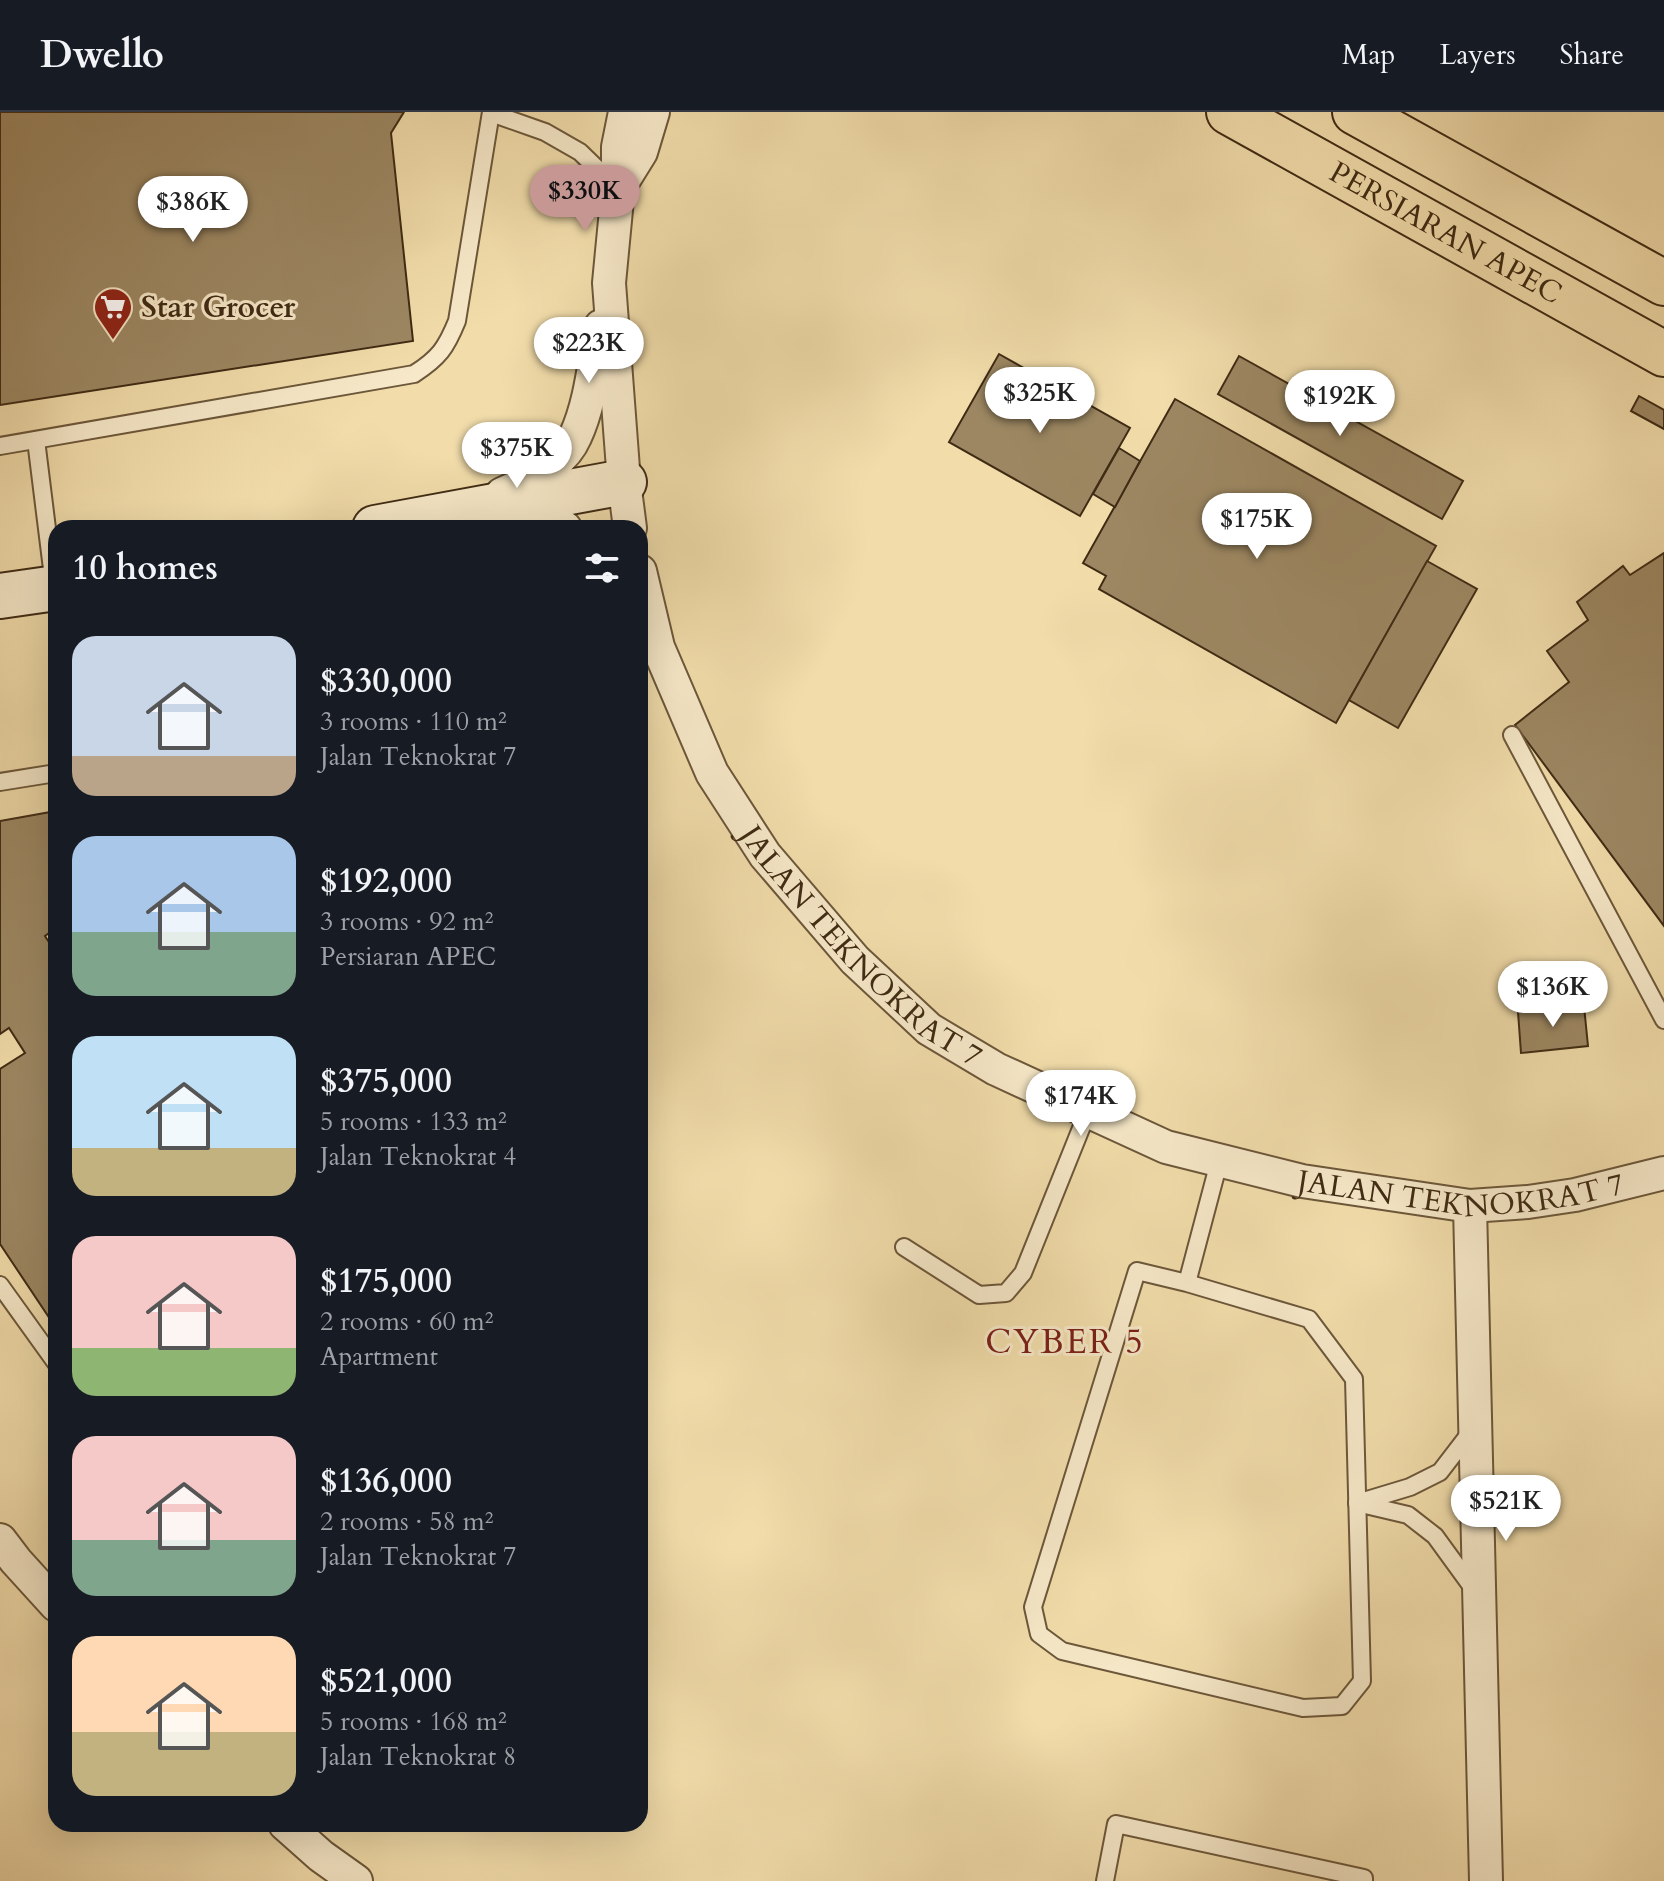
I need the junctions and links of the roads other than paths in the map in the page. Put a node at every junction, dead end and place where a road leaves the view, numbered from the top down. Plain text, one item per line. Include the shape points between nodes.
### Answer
1 (491, 112) edge
2 (625, 112) edge
3 (653, 112) edge
4 (1229, 112) edge
5 (1355, 112) edge
6 (618, 189) junction
7 (609, 283) junction
8 (1664, 283) edge
9 (1664, 354) edge
10 (36, 440) junction
11 (0, 446) edge
12 (624, 482) junction
13 (450, 514) junction
14 (418, 520) edge
15 (536, 520) edge
16 (629, 520) edge
17 (48, 533) edge
18 (48, 589) edge
19 (0, 596) edge
20 (648, 605) edge
21 (648, 644) edge
22 (686, 714) junction
23 (1512, 735) dead end
24 (48, 774) edge
25 (0, 782) edge
26 (1664, 1020) edge
27 (1088, 1111) junction
28 (1219, 1162) junction
29 (1664, 1173) edge
30 (1470, 1206) junction
31 (904, 1247) dead end
32 (1187, 1283) junction
33 (0, 1285) edge
34 (48, 1352) edge
35 (1475, 1427) junction
36 (1357, 1503) junction
37 (0, 1540) edge
38 (48, 1596) edge
39 (1479, 1596) junction
40 (294, 1832) edge
41 (356, 1881) edge
42 (1105, 1881) edge
43 (1364, 1881) edge
44 (1486, 1881) edge

1 - 6 lane via 580,152
1 - 10 lane via 457,321 432,362 414,374
2 - 6 street
3 - 6 street via 641,152
4 - 9 main road, PERSIARAN APEC
5 - 8 main road, PERSIARAN APEC
6 - 7 street
7 - 12 street
7 - 13 street via 575,439 527,484
10 - 11 lane
10 - 17 lane
12 - 13 street
12 - 16 street
13 - 14 street
13 - 15 street
18 - 19 street
20 - 22 street, JALAN TEKNOKRAT 7 via 658,647
21 - 22 street
22 - 27 street, JALAN TEKNOKRAT 7 via 712,773 765,855 855,960 929,1029 996,1069
23 - 26 lane
24 - 25 lane
27 - 28 street, JALAN TEKNOKRAT 7 via 1166,1147
27 - 31 lane via 1023,1273 1006,1293 979,1295
28 - 30 street, JALAN TEKNOKRAT 7 via 1302,1181
28 - 32 lane
29 - 30 street, JALAN TEKNOKRAT 7 via 1575,1195
30 - 35 street
32 - 36 lane via 1309,1319 1354,1379
32 - 36 lane via 1137,1271 1033,1607 1039,1634 1062,1651 1303,1708 1342,1706 1362,1681
33 - 34 lane
35 - 36 lane via 1440,1472
35 - 39 street
36 - 39 lane via 1408,1515 1435,1536
37 - 38 street
39 - 44 street
40 - 41 street
42 - 43 lane via 1116,1824

